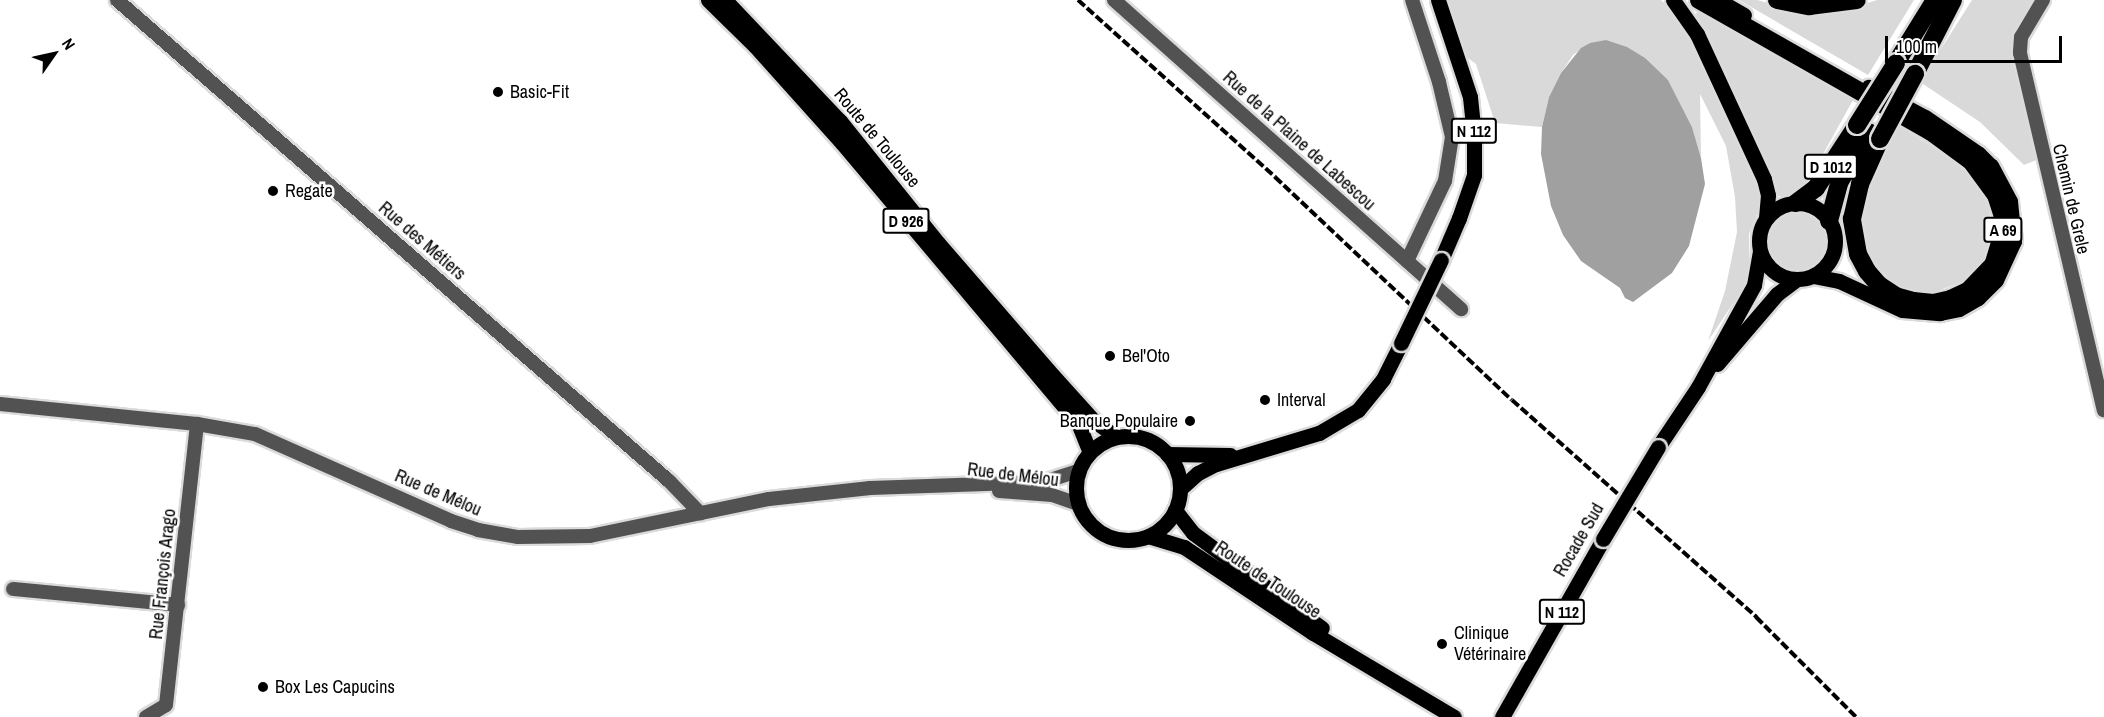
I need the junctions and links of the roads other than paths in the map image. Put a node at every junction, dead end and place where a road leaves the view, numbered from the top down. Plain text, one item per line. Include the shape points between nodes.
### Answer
1 (117, 0) edge
2 (708, 0) edge
3 (725, 0) edge
4 (1114, 0) edge
5 (1412, 0) edge
6 (1438, 0) edge
7 (1673, 0) edge
8 (1699, 0) edge
9 (1718, 0) edge
10 (1777, 0) edge
11 (1857, 0) edge
12 (1935, 0) edge
13 (1952, 0) edge
14 (2043, 0) edge
15 (1906, 69) junction
16 (1869, 132) junction
17 (1796, 203) junction
18 (1766, 218) junction
19 (1829, 221) junction
20 (1760, 252) junction
21 (1407, 261) junction
22 (1805, 277) junction
23 (1461, 309) dead end
24 (1698, 387) junction
25 (0, 404) edge
26 (2104, 410) edge
27 (197, 424) junction
28 (1116, 437) junction
29 (1090, 452) junction
30 (1167, 454) junction
31 (1239, 455) junction
32 (1078, 471) junction
33 (944, 486) junction
34 (1180, 489) junction
35 (1078, 504) junction
36 (1175, 510) junction
37 (700, 513) junction
38 (1148, 536) junction
39 (13, 589) dead end
40 (178, 605) junction
41 (1364, 662) junction
42 (146, 717) edge
43 (1454, 717) edge
44 (1502, 717) edge

1 - 37 street, Rue des Métiers via 661,473
2 - 29 main road, D 926 via 842,143 1078,423
3 - 28 main road, Route de Toulouse / D 926 via 840,121 938,243 1048,370 1093,420
4 - 21 street, Rue de la Plaine de Labescou
5 - 21 street via 1452,137 1445,181
6 - 31 main road, N 112, bridge via 1470,97 1474,135 1474,175 1460,218 1383,379 1358,410 1318,433
7 - 18 main road via 1697,34 1764,179 1768,195
8 - 16 highway, A 69 via 1930,131 1971,161 1996,195 2003,216 2003,233 1993,265 1968,291 1933,303 1913,301 1879,285 1867,271 1858,254 1852,219
9 - 22 main road, A 69 via 1963,142 1991,166 2010,201 2014,241 2006,262 1996,280 1978,298 1959,309 1940,313 1902,310 1839,281
10 - 11 highway via 1809,6
12 - 15 highway, D 1012
13 - 15 highway, D 1012
14 - 26 street, Chemin de Grele via 2021,37 2020,53
15 - 16 highway, D 1012
16 - 17 highway, D 1012 via 1816,188
16 - 19 highway, D 1012 via 1839,183
17 - 18 main road via 1785,205
17 - 19 main road via 1809,205
18 - 20 main road via 1758,240
19 - 22 main road via 1834,246 1831,258 1823,268
20 - 22 main road via 1779,274
20 - 24 main road, Rocade Sud via 1754,285
21 - 23 street, Rue de la Plaine de Labescou
22 - 24 main road, Rocade Sud via 1777,294
24 - 44 main road, Rocade Sud / N 112, bridge via 1603,539
25 - 27 street, Rue de Mélou
27 - 37 street, Rue de Mélou via 236,429 274,440 451,521 497,534 590,536
27 - 40 street, Rue François Arago
28 - 29 main road
28 - 30 main road via 1147,439
29 - 32 main road
30 - 31 main road, N 112
30 - 34 main road
31 - 34 main road, N 112 via 1198,473
32 - 33 street, Rue de Mélou via 1051,481
32 - 35 main road
33 - 35 street, Rue de Mélou via 1052,495
33 - 37 street, Rue de Mélou via 870,488 780,498
34 - 36 main road
35 - 38 main road via 1084,516 1103,534 1124,540
36 - 38 main road via 1160,530
36 - 41 main road, Route de Toulouse via 1193,533
38 - 41 main road, Route de Toulouse via 1184,547 1313,633
39 - 40 street
40 - 42 street, Rue François Arago via 166,705
41 - 43 main road, Route de Toulouse

